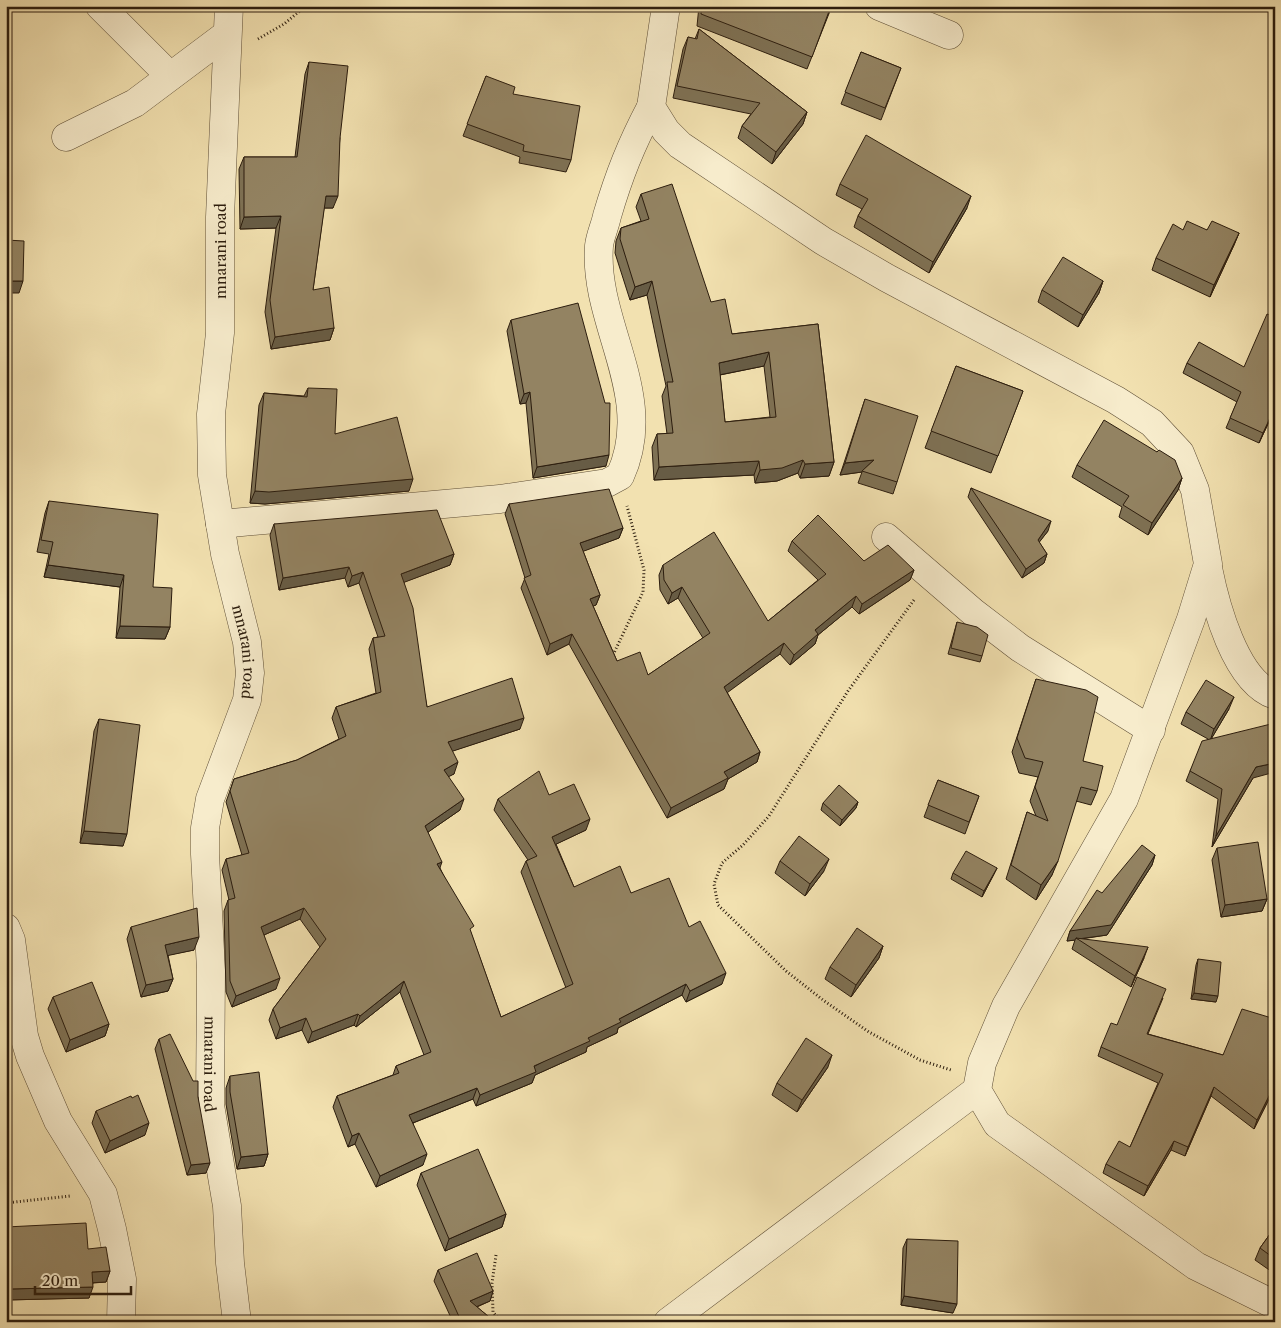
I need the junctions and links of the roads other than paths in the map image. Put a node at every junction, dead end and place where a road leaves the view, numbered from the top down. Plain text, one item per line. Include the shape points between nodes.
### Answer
1 (100, 6) edge
2 (229, 6) edge
3 (666, 6) edge
4 (879, 6) edge
5 (949, 35) dead end
6 (226, 46) junction
7 (170, 76) junction
8 (650, 107) junction
9 (66, 137) dead end
10 (220, 524) junction
11 (886, 537) dead end
12 (1208, 564) junction
13 (1275, 695) edge
14 (1151, 730) junction
15 (6, 928) edge
16 (978, 1085) junction
17 (1275, 1305) edge
18 (121, 1322) edge
19 (238, 1322) edge
20 (668, 1322) edge

1 - 7 street
2 - 6 street, mnarani road
3 - 8 street
4 - 5 street
6 - 7 street
6 - 10 street, mnarani road via 220,333 211,414 212,475
7 - 9 street via 135,103
8 - 10 street via 620,171 599,245 602,287 628,379 630,450 620,476 607,483 500,499
8 - 12 street via 680,145 824,241 1116,400 1152,423 1180,453 1195,490
10 - 19 street, mnarani road via 247,642 250,673 247,700 210,798 205,828 211,970 210,1105 227,1206
11 - 14 street via 1020,648
12 - 13 street via 1215,603 1226,635 1239,660 1255,680
12 - 14 street
14 - 16 street via 1124,799 1006,1006 982,1063
15 - 18 street via 11,940 24,1036 30,1056 58,1121 103,1194 122,1279
16 - 17 street via 997,1124 1196,1266
16 - 20 street

